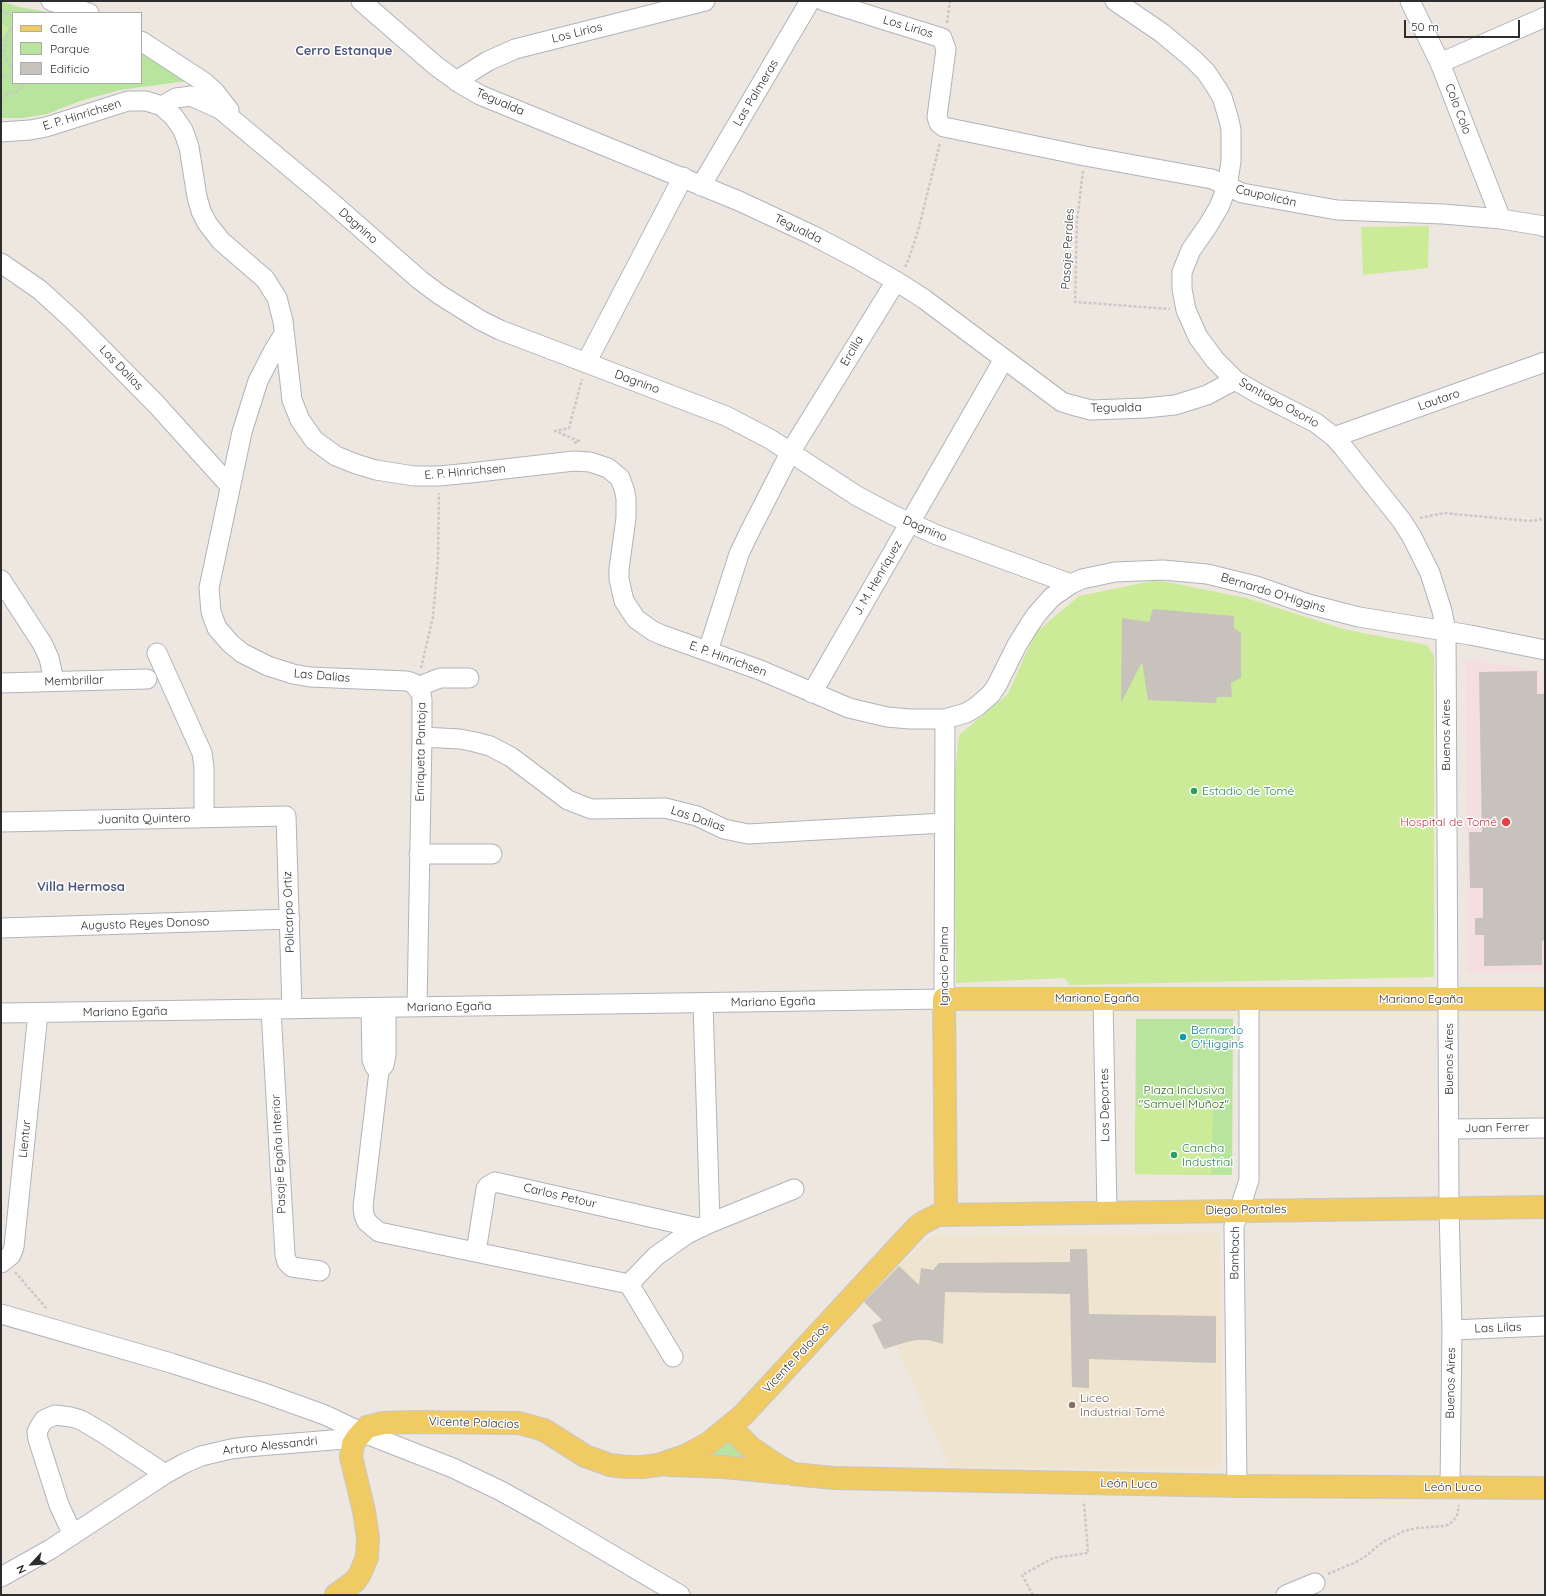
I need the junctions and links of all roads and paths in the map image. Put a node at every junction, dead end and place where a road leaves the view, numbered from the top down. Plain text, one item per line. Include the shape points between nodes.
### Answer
1 (51, 1) edge
2 (361, 1) edge
3 (705, 1) edge
4 (810, 1) edge
5 (824, 1) edge
6 (1115, 1) edge
7 (1410, 1) edge
8 (1, 10) edge
9 (87, 12) edge
10 (12, 16) edge
11 (1545, 16) edge
12 (12, 28) edge
13 (142, 42) edge
14 (1440, 63) junction
15 (12, 68) edge
16 (12, 75) edge
17 (1, 78) edge
18 (456, 81) junction
19 (25, 84) edge
20 (1, 97) edge
21 (162, 106) junction
22 (239, 123) junction
23 (944, 127) junction
24 (1, 132) edge
25 (1085, 156) junction
26 (683, 177) junction
27 (701, 186) junction
28 (1227, 187) junction
29 (1501, 219) junction
30 (1545, 227) edge
31 (1, 263) edge
32 (896, 280) junction
33 (1186, 310) junction
34 (284, 334) junction
35 (1004, 359) junction
36 (1545, 362) edge
37 (586, 363) junction
38 (1235, 380) junction
39 (1334, 437) junction
40 (573, 443) dead end
41 (791, 452) junction
42 (439, 476) junction
43 (230, 486) junction
44 (1545, 519) edge
45 (1402, 521) junction
46 (909, 523) junction
47 (1, 580) edge
48 (1072, 584) junction
49 (1446, 631) junction
50 (1545, 650) edge
51 (708, 651) junction
52 (157, 653) dead end
53 (469, 678) dead end
54 (147, 679) dead end
55 (54, 682) junction
56 (1, 683) edge
57 (417, 687) junction
58 (812, 693) junction
59 (945, 719) junction
60 (422, 737) junction
61 (286, 816) joint
62 (204, 817) junction
63 (1, 822) edge
64 (944, 823) junction
65 (420, 854) junction
66 (492, 854) dead end
67 (290, 920) junction
68 (1, 928) edge
69 (1103, 998) junction
70 (1249, 998) junction
71 (944, 999) junction
72 (1449, 999) junction
73 (1545, 999) edge
74 (703, 1003) junction
75 (417, 1007) junction
76 (379, 1008) junction
77 (292, 1009) junction
78 (271, 1010) junction
79 (38, 1013) junction
80 (1, 1014) edge
81 (1545, 1128) edge
82 (1449, 1129) junction
83 (794, 1189) dead end
84 (1449, 1207) junction
85 (1545, 1207) edge
86 (1240, 1210) junction
87 (1107, 1212) junction
88 (946, 1214) junction
89 (704, 1225) junction
90 (476, 1252) junction
91 (3, 1262) edge
92 (320, 1271) dead end
93 (629, 1284) junction
94 (48, 1309) dead end
95 (1, 1314) edge
96 (1545, 1326) edge
97 (1452, 1330) junction
98 (673, 1357) dead end
99 (730, 1427) junction
100 (359, 1435) junction
101 (658, 1465) junction
102 (165, 1474) junction
103 (793, 1474) junction
104 (1083, 1483) junction
105 (1237, 1486) junction
106 (1545, 1488) edge
107 (1454, 1495) junction
108 (73, 1535) junction
109 (1, 1577) edge
110 (1315, 1583) joint
111 (336, 1595) edge
112 (680, 1595) edge
113 (1033, 1595) edge
114 (1286, 1595) edge

1 - 9 street
2 - 18 street, Tegualda
3 - 18 street, Los Lirios via 516,49 488,60
4 - 27 street, Las Palmeras
5 - 23 street, Los Lirios via 939,36 945,41 937,117 939,124
6 - 28 street, Santiago Osorio via 1178,45 1206,72 1216,87 1226,108 1231,130 1231,161
7 - 14 street, Colo Colo
8 - 10 path
11 - 14 street
12 - 15 path via 7,35 4,52
13 - 22 street, Dagnino via 204,82 224,102
14 - 29 street, Colo Colo
16 - 17 path
18 - 26 street, Tegualda via 480,95
19 - 20 path via 17,91
21 - 22 street, Dagnino via 176,98 191,96 220,109
21 - 24 street, E. P. Hinrichsen via 146,101 128,101 41,128
21 - 34 street, E. P. Hinrichsen via 174,117 185,134 197,197 207,224 220,241 271,288 281,310
22 - 37 street, Dagnino via 402,265 460,309 500,330
23 - 25 street, Caupolicán
23 - 32 path via 908,262
25 - 28 street, Caupolicán via 1212,179
25 - 33 path, Pasaje Perales via 1077,221 1074,302
26 - 27 street, Tegualda
26 - 37 street
27 - 32 street, Tegualda via 812,235
28 - 29 street, Caupolicán via 1242,193 1337,210
28 - 33 street, Santiago Osorio via 1219,207 1191,250 1184,266 1181,282
29 - 30 street, Caupolicán
31 - 43 street, Las Dalias via 40,290 74,321 156,404
32 - 35 street, Tegualda
32 - 41 street, Ercilla
33 - 38 street, Santiago Osorio via 1206,349
34 - 42 street, E. P. Hinrichsen via 292,400 300,420 314,440 336,456 376,470 414,476
34 - 43 street, Las Dalias via 264,368 253,394
35 - 38 street, Tegualda via 1062,402 1091,410 1145,408 1185,403
35 - 46 street, J. M. Henríquez
36 - 39 street, Lautaro
37 - 40 path via 569,428 555,431 579,441
37 - 41 street, Dagnino via 726,416
38 - 39 street, Santiago Osorio via 1257,394 1307,417
39 - 45 street, Santiago Osorio
41 - 46 street, Dagnino via 857,496
41 - 51 street, Ercilla via 739,554
42 - 51 street, E. P. Hinrichsen via 582,461 612,470 623,483 626,498 619,568 620,590 624,601 636,619 653,631
42 - 57 path, Enriqueta Pantoja via 438,559 433,617
43 - 57 street, Las Dalias via 209,596 210,612 223,636 256,661 293,674 407,681
44 - 45 path via 1529,521 1444,513
45 - 49 street, Santiago Osorio via 1430,573 1439,598
46 - 48 street, Dagnino
46 - 58 street, J. M. Henríquez
47 - 55 street via 42,643 49,658
48 - 49 street, Bernardo O'Higgins via 1115,572 1163,570 1207,574 1256,586 1336,612
48 - 59 street, Bernardo O'Higgins via 1052,597 1036,614 991,694 966,713
49 - 50 street, Bernardo O'Higgins
49 - 72 street, Buenos Aires
51 - 58 street, E. P. Hinrichsen
52 - 62 street via 202,753
53 - 57 street via 440,678
54 - 55 street, Membrillar
55 - 56 street, Membrillar
57 - 60 street, Enriqueta Pantoja via 422,700
58 - 59 street, E. P. Hinrichsen via 868,714
59 - 64 street, Ignacio Palma
60 - 64 street, Las Dalias via 460,739 490,746 512,757 568,800 591,808 665,808 697,816 724,829 748,834
60 - 65 street, Enriqueta Pantoja
61 - 62 street, Juanita Quintero
61 - 67 street, Policarpo Ortiz
62 - 63 street, Juanita Quintero
64 - 71 street, Ignacio Palma
65 - 66 street
65 - 75 street, Enriqueta Pantoja
67 - 68 street, Augusto Reyes Donoso
67 - 77 street, Policarpo Ortiz
69 - 70 main road, Mariano Egaña
69 - 71 main road, Mariano Egaña
69 - 87 street, Los Deportes
70 - 72 main road, Mariano Egaña
70 - 86 street, Bambach via 1249,1180
71 - 74 street, Mariano Egaña
71 - 88 main road, Ignacio Palma
72 - 73 main road, Mariano Egaña
72 - 82 street, Buenos Aires
74 - 75 street, Mariano Egaña
74 - 89 street
75 - 76 street, Mariano Egaña
76 - 77 street, Mariano Egaña
76 - 90 street via 386,1055 384,1065 379,1071 364,1215 367,1222 379,1232
77 - 78 street, Mariano Egaña
78 - 79 street, Mariano Egaña
78 - 92 street, Pasaje Egaña Interior via 285,1255 292,1267
79 - 80 street, Mariano Egaña
79 - 91 street, Lientur via 14,1247 11,1255
81 - 82 street, Juan Ferrer
82 - 84 street, Buenos Aires
83 - 89 street
84 - 85 main road, Diego Portales
84 - 86 main road, Diego Portales
84 - 97 street, Buenos Aires
86 - 87 main road, Diego Portales
86 - 105 street, Bambach via 1234,1226
87 - 88 main road, Diego Portales
88 - 99 main road, Vicente Palacios via 931,1217 917,1227
89 - 90 street, Carlos Petour via 495,1182 486,1189
89 - 93 street via 671,1244
90 - 93 street
91 - 94 path
93 - 98 street
95 - 100 street via 261,1392 325,1415
96 - 97 street, Las Lilas
97 - 107 street, Buenos Aires
99 - 101 main road, Vicente Palacios via 698,1450
99 - 103 main road, León Luco via 764,1458
100 - 101 main road, Vicente Palacios via 375,1424 398,1422 519,1423 544,1430 597,1461 626,1467
100 - 102 street, Arturo Alessandri via 231,1449 202,1456
100 - 111 main road via 352,1450 352,1457 366,1519 369,1548 360,1574
100 - 112 street via 453,1468 501,1491
101 - 103 main road via 724,1467
102 - 108 street, Arturo Alessandri
102 - 108 street via 81,1420 56,1415 44,1420 37,1432 38,1439 59,1505
103 - 104 main road, León Luco via 834,1478
104 - 105 main road, León Luco
104 - 113 path via 1088,1553 1052,1558 1022,1575
105 - 107 main road, León Luco
106 - 107 main road, León Luco
107 - 110 path via 1457,1516 1450,1524 1418,1528 1392,1536 1366,1556 1329,1573
108 - 109 street, Arturo Alessandri
110 - 114 street

